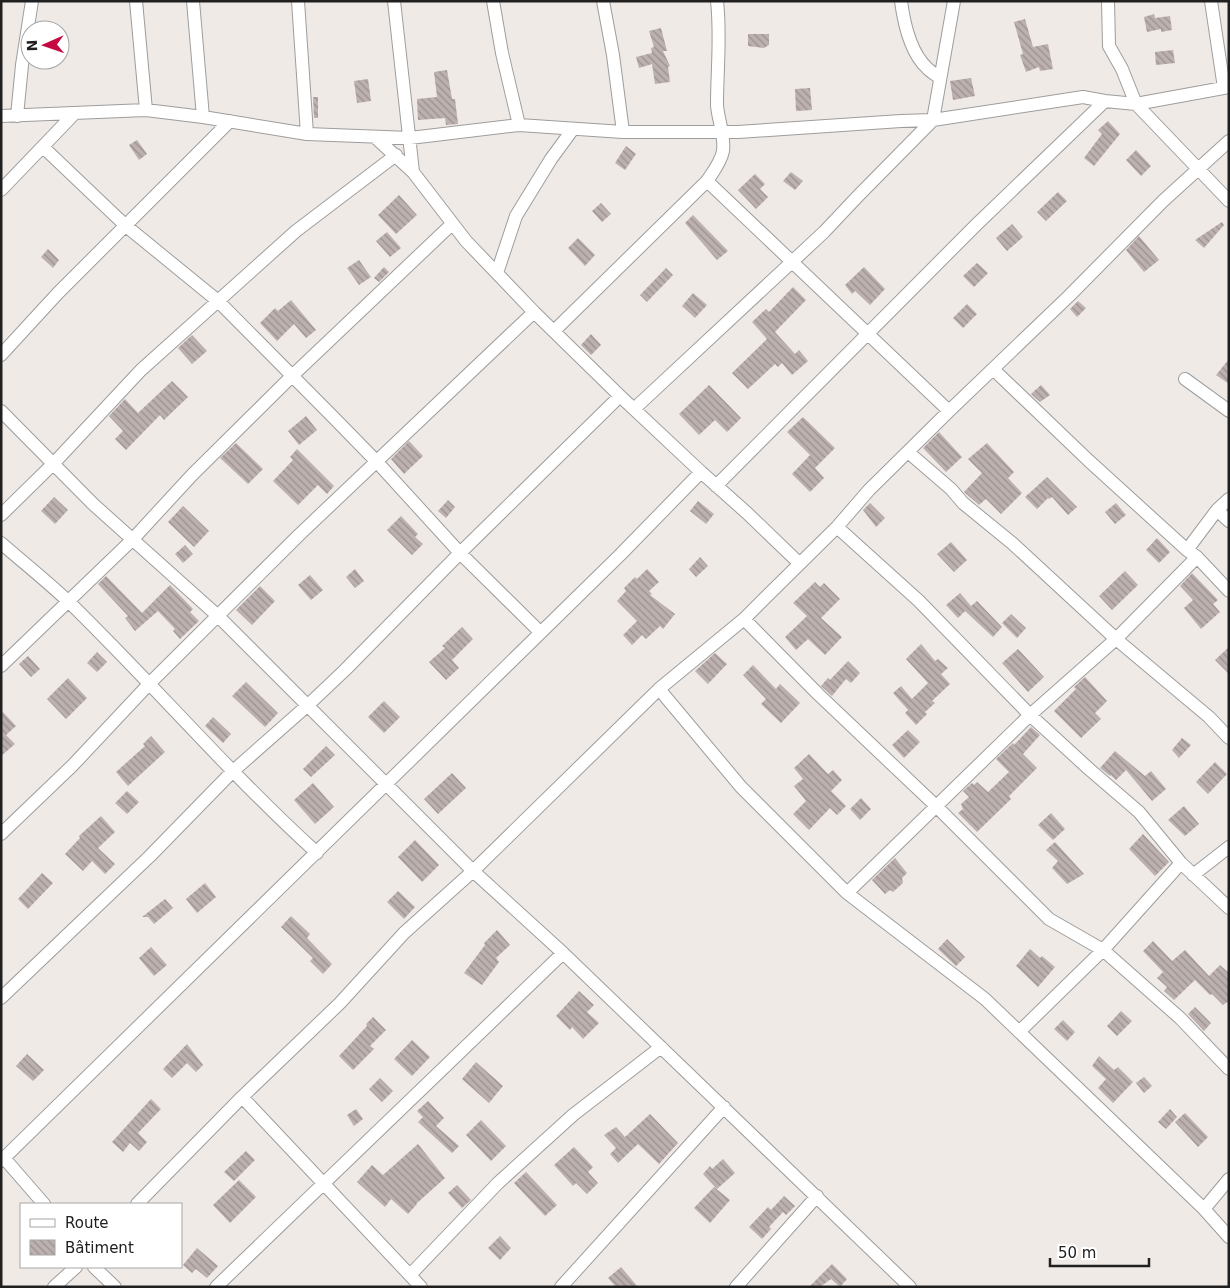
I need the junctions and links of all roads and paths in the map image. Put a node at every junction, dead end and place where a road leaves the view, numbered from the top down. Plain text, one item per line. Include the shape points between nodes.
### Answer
1 (32, 1) edge
2 (136, 1) edge
3 (193, 1) edge
4 (298, 1) edge
5 (394, 1) edge
6 (493, 1) edge
7 (603, 1) edge
8 (717, 1) edge
9 (901, 1) edge
10 (954, 1) edge
11 (1108, 1) edge
12 (1210, 1) edge
13 (940, 78) junction
14 (1227, 88) edge
15 (1105, 101) junction
16 (1136, 104) junction
17 (146, 110) junction
18 (74, 114) junction
19 (1, 116) edge
20 (17, 116) junction
21 (202, 116) junction
22 (933, 120) junction
23 (230, 121) junction
24 (518, 125) junction
25 (573, 129) junction
26 (623, 132) junction
27 (722, 132) junction
28 (307, 134) junction
29 (376, 138) junction
30 (410, 138) junction
31 (1229, 141) edge
32 (43, 147) junction
33 (396, 155) junction
34 (1199, 169) junction
35 (413, 172) junction
36 (708, 182) junction
37 (1, 190) edge
38 (1229, 201) edge
39 (452, 224) junction
40 (126, 226) junction
41 (792, 261) junction
42 (497, 273) junction
43 (218, 301) junction
44 (534, 312) junction
45 (554, 331) junction
46 (868, 334) junction
47 (1, 355) edge
48 (993, 370) junction
49 (292, 376) junction
50 (1185, 379) dead end
51 (620, 396) junction
52 (634, 409) junction
53 (1, 411) edge
54 (949, 411) junction
55 (1229, 411) edge
56 (908, 452) junction
57 (377, 462) junction
58 (54, 464) junction
59 (701, 472) junction
60 (716, 486) junction
61 (1229, 499) edge
62 (1217, 510) junction
63 (1, 515) edge
64 (1229, 521) edge
65 (836, 527) junction
66 (133, 539) junction
67 (1, 543) edge
68 (460, 553) junction
69 (1192, 554) junction
70 (799, 563) junction
71 (1229, 591) edge
72 (69, 602) junction
73 (218, 616) junction
74 (744, 619) junction
75 (540, 632) junction
76 (1116, 639) junction
77 (1, 666) edge
78 (149, 684) junction
79 (659, 689) junction
80 (308, 705) junction
81 (1030, 715) junction
82 (1229, 738) edge
83 (232, 772) junction
84 (386, 784) junction
85 (936, 806) junction
86 (1, 834) edge
87 (1229, 847) edge
88 (317, 853) junction
89 (1181, 864) junction
90 (473, 870) junction
91 (1193, 875) junction
92 (847, 892) junction
93 (1229, 908) edge
94 (1103, 950) junction
95 (564, 953) junction
96 (1, 998) edge
97 (1020, 1031) junction
98 (661, 1047) junction
99 (1229, 1069) edge
100 (242, 1097) junction
101 (724, 1107) junction
102 (3, 1160) edge
103 (1229, 1179) edge
104 (324, 1184) junction
105 (817, 1196) junction
106 (43, 1203) edge
107 (138, 1203) edge
108 (1204, 1209) junction
109 (1229, 1237) edge
110 (75, 1268) edge
111 (95, 1268) edge
112 (410, 1275) junction
113 (54, 1287) edge
114 (115, 1287) edge
115 (216, 1287) edge
116 (422, 1287) edge
117 (561, 1287) edge
118 (736, 1287) edge
119 (910, 1287) edge

1 - 20 street
2 - 17 street
3 - 21 street
4 - 28 street
5 - 30 street
6 - 24 street
7 - 26 street
8 - 27 street via 720,59 717,106
9 - 13 street via 908,35 918,57
10 - 13 street
11 - 16 street via 1109,46
12 - 14 street
13 - 22 street
14 - 16 street
15 - 16 street
15 - 22 street via 1083,97
15 - 46 street
16 - 34 street
17 - 18 street
17 - 21 street
18 - 20 street
18 - 32 street
19 - 20 street
21 - 23 street
22 - 27 street
22 - 41 street
23 - 28 street
23 - 40 street
24 - 25 street
24 - 30 street
25 - 26 street
25 - 42 street via 516,216
26 - 27 street
27 - 36 street via 723,150
28 - 29 street
29 - 30 street
29 - 33 street
30 - 35 street
31 - 34 street
32 - 37 street
32 - 40 street
33 - 35 street
33 - 43 street via 296,231
34 - 38 street
34 - 48 street
35 - 39 street
36 - 41 street
36 - 45 street
39 - 42 street
39 - 49 street
40 - 43 street
40 - 47 street
41 - 46 street
41 - 52 street
42 - 44 street
43 - 49 street
43 - 58 street via 141,370
44 - 45 street
44 - 57 street
45 - 51 street
46 - 54 street
46 - 60 street
48 - 54 street
48 - 69 street
49 - 57 street
49 - 66 street
50 - 55 street
51 - 52 street
51 - 68 street
52 - 59 street
53 - 58 street
54 - 56 street
56 - 65 street
56 - 76 street
57 - 68 street
57 - 73 street
58 - 63 street
58 - 66 street
59 - 60 street
59 - 75 street
60 - 70 street
61 - 62 street
62 - 64 street
62 - 69 street
65 - 70 street
65 - 81 street via 919,601
66 - 72 street
66 - 73 street
67 - 72 street
68 - 75 street
68 - 80 street
69 - 71 street
69 - 76 street
70 - 74 street
72 - 77 street
72 - 78 street
73 - 78 street
73 - 80 street
74 - 79 street
74 - 85 street
75 - 84 street
76 - 81 street
76 - 82 street via 1209,717
78 - 83 street
78 - 86 street via 66,772
79 - 90 street
79 - 92 street via 741,786
80 - 83 street
80 - 84 street
81 - 85 street
81 - 89 street via 1139,812
83 - 88 street
83 - 96 street via 150,856
84 - 88 street
84 - 90 street
85 - 92 street
85 - 94 street via 1049,919
87 - 91 street
88 - 102 street
89 - 91 street
89 - 94 street
90 - 95 street
90 - 100 street via 404,933 340,1003
91 - 93 street
92 - 97 street via 985,999
94 - 97 street
94 - 99 street via 1180,1018
95 - 98 street
95 - 104 street
97 - 108 street
98 - 101 street
98 - 112 street via 573,1115 498,1183
100 - 104 street
100 - 107 street
101 - 105 street
101 - 117 street
102 - 106 street
103 - 108 street
104 - 112 street
104 - 115 street
105 - 118 street
105 - 119 street
108 - 109 street
110 - 113 street
111 - 114 street
112 - 116 street

